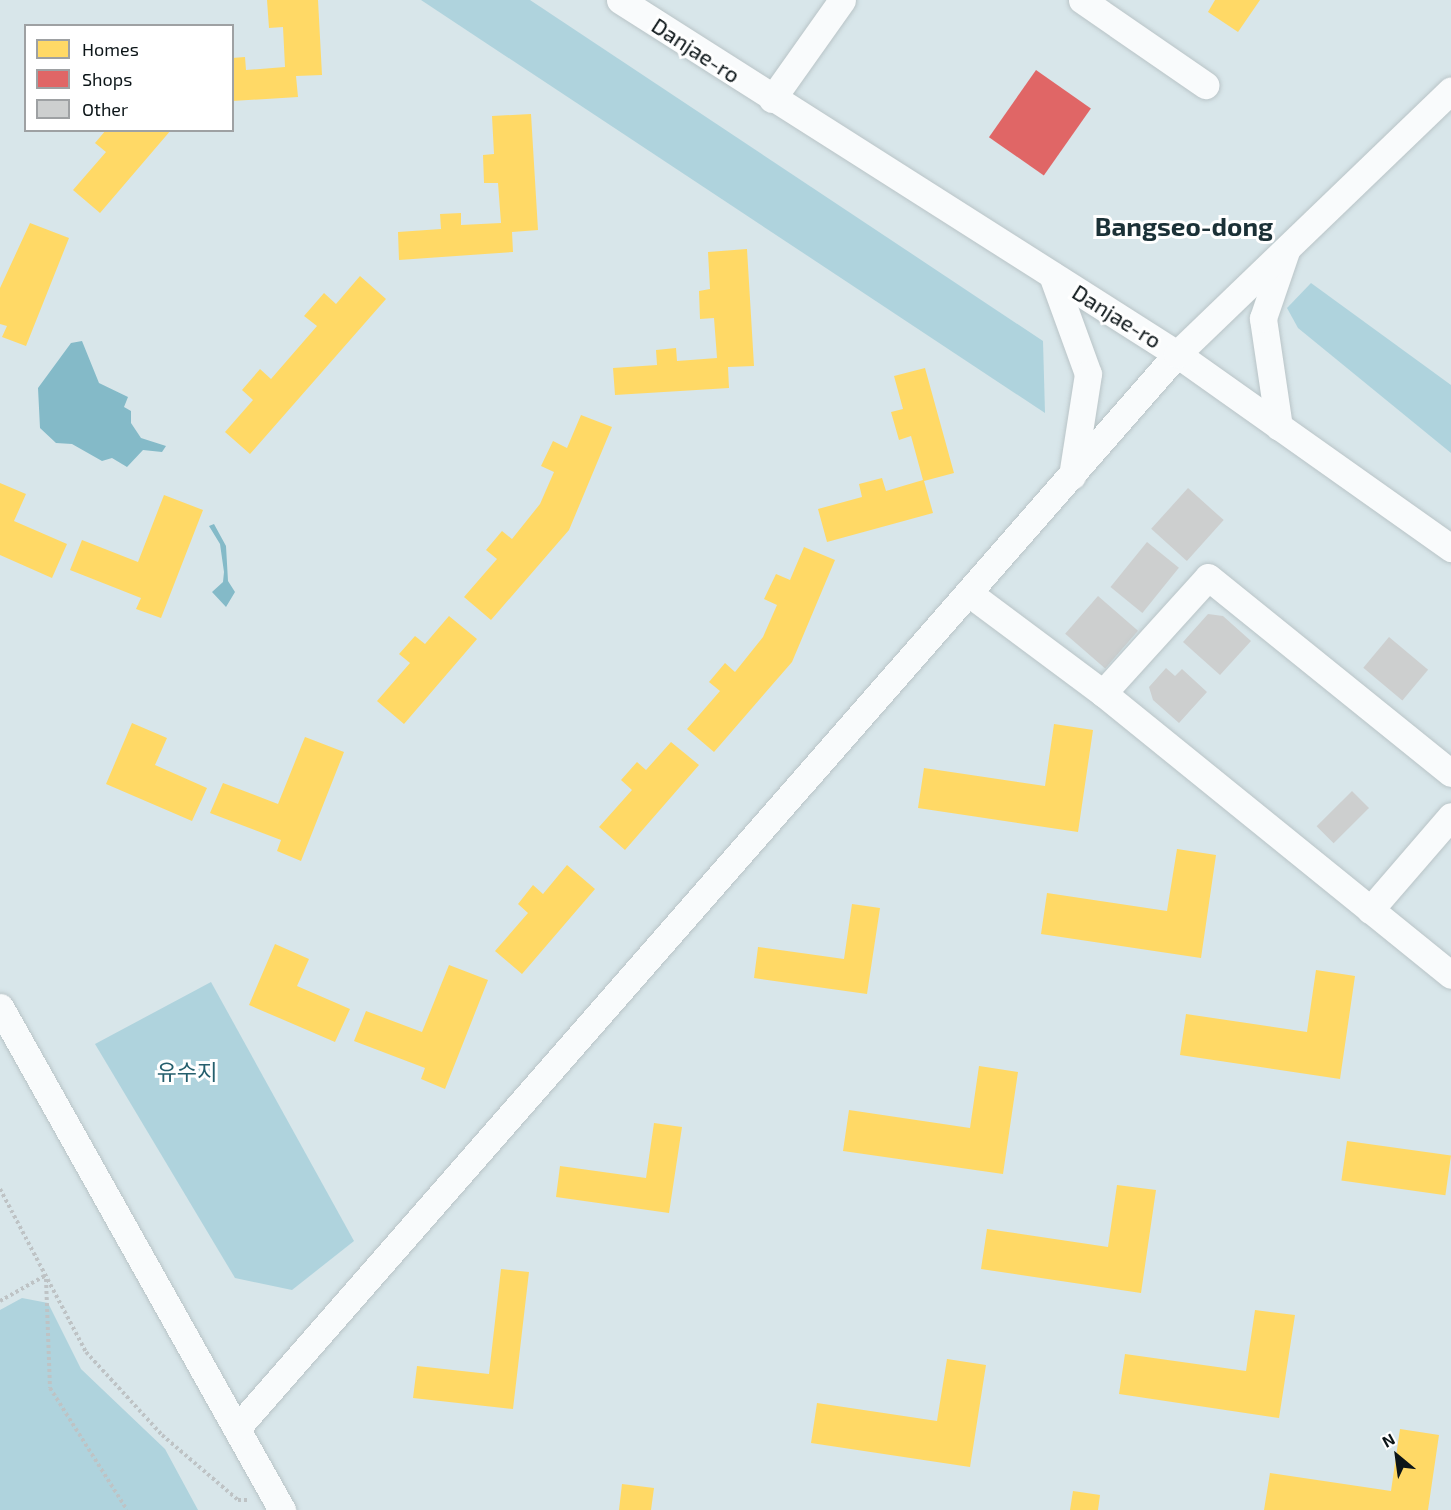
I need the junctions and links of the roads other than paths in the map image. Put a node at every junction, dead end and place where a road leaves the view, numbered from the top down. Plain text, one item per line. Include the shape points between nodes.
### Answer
1 (620, 0) edge
2 (842, 0) edge
3 (1082, 0) edge
4 (1205, 85) dead end
5 (1451, 90) edge
6 (772, 99) junction
7 (1287, 247) junction
8 (1052, 275) junction
9 (1178, 354) junction
10 (1279, 427) junction
11 (1072, 476) junction
12 (1451, 548) edge
13 (970, 594) junction
14 (1103, 693) junction
15 (1451, 773) edge
16 (1451, 816) edge
17 (1370, 910) junction
18 (1451, 975) edge
19 (0, 1007) edge
20 (237, 1428) junction
21 (279, 1504) edge

1 - 6 street, Danjae-ro
2 - 6 street
3 - 4 street
5 - 7 street
6 - 8 street, Danjae-ro
7 - 9 street
7 - 10 street via 1263,318
8 - 9 street, Danjae-ro
8 - 11 street via 1088,374
9 - 10 street, Danjae-ro
9 - 11 street
10 - 12 street, Danjae-ro
11 - 13 street
13 - 14 street
13 - 20 street
14 - 15 street via 1208,577
14 - 17 street
16 - 17 street
17 - 18 street
19 - 20 street
20 - 21 street

